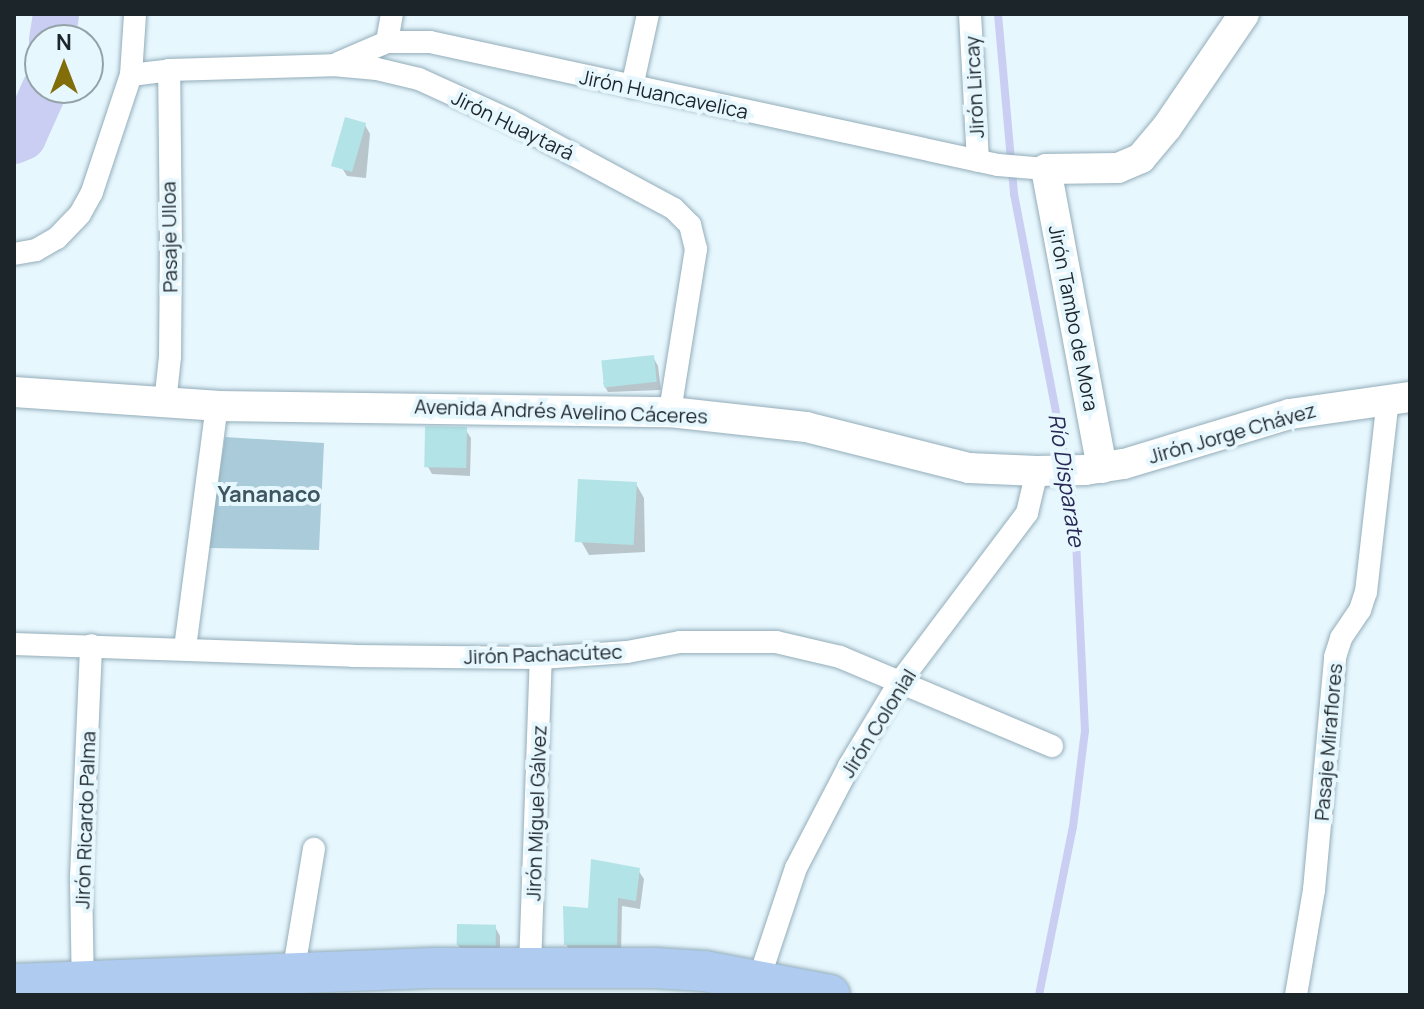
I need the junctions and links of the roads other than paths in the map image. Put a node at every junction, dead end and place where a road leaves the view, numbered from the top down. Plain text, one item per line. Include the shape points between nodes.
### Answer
1 (135, 14) edge
2 (392, 14) edge
3 (648, 14) edge
4 (970, 14) edge
5 (1244, 14) edge
6 (387, 42) junction
7 (333, 65) junction
8 (169, 70) junction
9 (131, 75) junction
10 (632, 87) junction
11 (1010, 166) junction
12 (14, 254) edge
13 (14, 392) edge
14 (1399, 399) edge
15 (165, 403) junction
16 (217, 406) junction
17 (670, 412) junction
18 (1094, 469) junction
19 (1043, 471) junction
20 (14, 644) edge
21 (91, 645) junction
22 (185, 648) junction
23 (541, 658) junction
24 (899, 683) junction
25 (1052, 746) dead end
26 (314, 849) dead end
27 (530, 967) junction
28 (293, 974) junction
29 (412, 982) edge
30 (14, 984) edge
31 (756, 988) edge
32 (84, 989) edge
33 (830, 995) edge
34 (1296, 995) edge

1 - 9 street
2 - 6 street
3 - 10 street
4 - 11 street, Jirón Lircay
5 - 11 main road via 1141,158 1118,168
6 - 7 street, Jirón Huancavelica
6 - 10 street, Jirón Huancavelica via 430,42
7 - 8 street, Jirón Huaytará
7 - 17 street, Jirón Huaytará via 419,79 619,179 674,209 690,225 696,249
8 - 9 street, Jirón Huaytará
8 - 15 street, Pasaje Ulloa via 171,295
9 - 12 street via 80,214 57,238
10 - 11 street, Jirón Huancavelica
11 - 18 main road, Jirón Tambo de Mora
13 - 15 main road, Avenida Andrés Avelino Cáceres
14 - 18 main road, Jirón Jorge Chávez via 1290,414 1190,447
14 - 34 street, Pasaje Miraflores via 1366,592 1335,657 1314,890
15 - 16 main road, Avenida Andrés Avelino Cáceres
16 - 17 main road, Avenida Andrés Avelino Cáceres
16 - 22 street
17 - 19 main road, Avenida Andrés Avelino Cáceres via 806,427 969,468
18 - 19 main road, Avenida Andrés Avelino Cáceres
19 - 24 street, Jirón Colonial via 1027,513
20 - 21 street, Jirón Pachacútec
21 - 22 street, Jirón Pachacútec
21 - 32 street, Jirón Ricardo Palma via 81,877
22 - 23 street, Jirón Pachacútec
23 - 24 street, Jirón Pachacútec via 680,642 776,642 840,657
23 - 27 street, Jirón Miguel Gálvez
24 - 25 street, Jirón Pachacútec
24 - 31 street, Jirón Colonial via 796,868
26 - 28 street
27 - 29 highway
27 - 31 highway via 704,971
28 - 29 highway
28 - 32 highway
30 - 32 highway
31 - 33 highway

